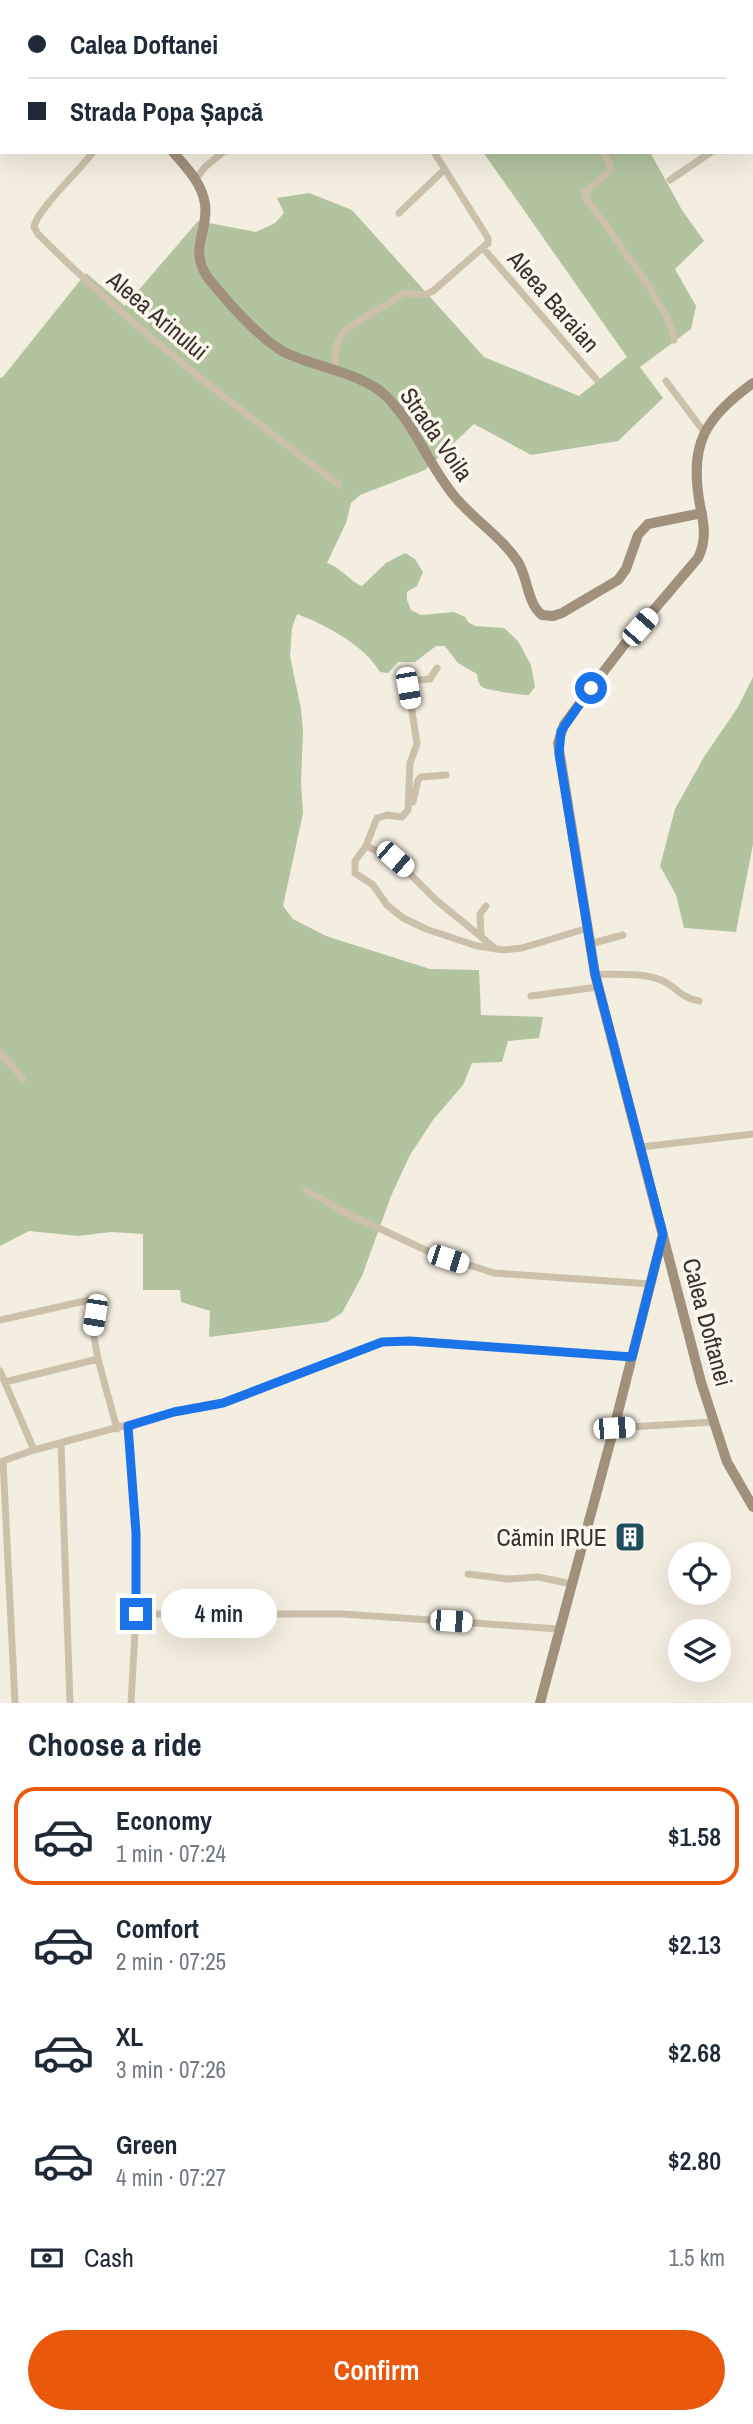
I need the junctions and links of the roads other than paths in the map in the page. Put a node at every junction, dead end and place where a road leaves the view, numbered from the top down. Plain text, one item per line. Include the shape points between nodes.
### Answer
1 (92, 154) edge
2 (175, 154) edge
3 (221, 154) edge
4 (434, 154) edge
5 (604, 154) edge
6 (708, 154) edge
7 (444, 170) junction
8 (195, 180) junction
9 (670, 180) dead end
10 (399, 212) dead end
11 (483, 248) junction
12 (674, 340) dead end
13 (336, 372) junction
14 (596, 379) dead end
15 (666, 381) dead end
16 (753, 383) edge
17 (705, 433) junction
18 (339, 485) dead end
19 (702, 513) junction
20 (437, 668) dead end
21 (446, 775) dead end
22 (408, 810) junction
23 (366, 845) junction
24 (486, 906) dead end
25 (588, 928) junction
26 (481, 935) junction
27 (623, 936) dead end
28 (590, 944) junction
29 (497, 950) junction
30 (595, 974) junction
31 (598, 987) junction
32 (531, 996) dead end
33 (699, 1001) dead end
34 (0, 1052) edge
35 (23, 1079) dead end
36 (753, 1134) edge
37 (641, 1147) junction
38 (306, 1190) dead end
39 (663, 1234) junction
40 (651, 1284) junction
41 (0, 1320) edge
42 (632, 1357) junction
43 (98, 1359) junction
44 (0, 1371) edge
45 (5, 1382) junction
46 (713, 1422) junction
47 (128, 1426) junction
48 (614, 1428) junction
49 (117, 1429) junction
50 (61, 1444) junction
51 (34, 1450) junction
52 (2, 1462) edge
53 (753, 1507) edge
54 (468, 1573) dead end
55 (572, 1584) junction
56 (136, 1614) junction
57 (559, 1629) junction
58 (15, 1703) edge
59 (70, 1703) edge
60 (131, 1703) edge
61 (540, 1703) edge

1 - 18 street, Aleea Arinului via 38,216 34,227 38,234 140,328
2 - 8 main road, Strada Voila
3 - 8 street
4 - 7 street
5 - 12 street via 612,169 584,194 672,325
6 - 9 street
7 - 10 street
7 - 11 street via 488,238
8 - 13 main road, Strada Voila via 205,203 198,250 208,278 278,349
11 - 13 street via 433,291 405,293 348,328 336,344
11 - 14 street, Aleea Baraian
13 - 19 main road, Strada Voila via 386,396 454,496 518,563 541,615 562,613 618,580 638,535 648,524
15 - 17 street
16 - 17 main road, Calea Doftanei via 726,404
17 - 19 main road, Calea Doftanei via 695,467
19 - 25 main road, Calea Doftanei via 705,541 698,558 624,645 561,731 559,754
20 - 22 street via 430,679 408,685 416,744
21 - 22 street via 421,777
22 - 23 street via 402,817 377,818
23 - 26 street via 395,859 436,900
23 - 29 street via 355,861 355,873 373,885 394,912 426,929
24 - 26 street via 480,914
25 - 28 main road, Calea Doftanei
25 - 29 street via 522,948
26 - 29 street
27 - 28 street
28 - 30 main road, Calea Doftanei
30 - 31 main road, Calea Doftanei
30 - 33 street via 651,977
31 - 32 street
31 - 37 main road, Calea Doftanei
34 - 35 street
36 - 37 street
37 - 39 main road, Calea Doftanei
38 - 40 street via 432,1253 494,1273
39 - 40 main road
39 - 46 main road, Calea Doftanei
40 - 42 main road
41 - 43 street via 98,1298 93,1331
42 - 47 street via 382,1342 223,1403
42 - 48 main road
43 - 45 street
43 - 49 street
44 - 45 street
45 - 51 street
46 - 48 street
46 - 53 main road, Calea Doftanei via 727,1462
47 - 49 street
47 - 56 street
48 - 55 main road
49 - 50 street
50 - 51 street
50 - 59 street
51 - 52 street
52 - 58 street
54 - 55 street
55 - 57 main road
56 - 57 street via 343,1614
56 - 60 street
57 - 61 main road

